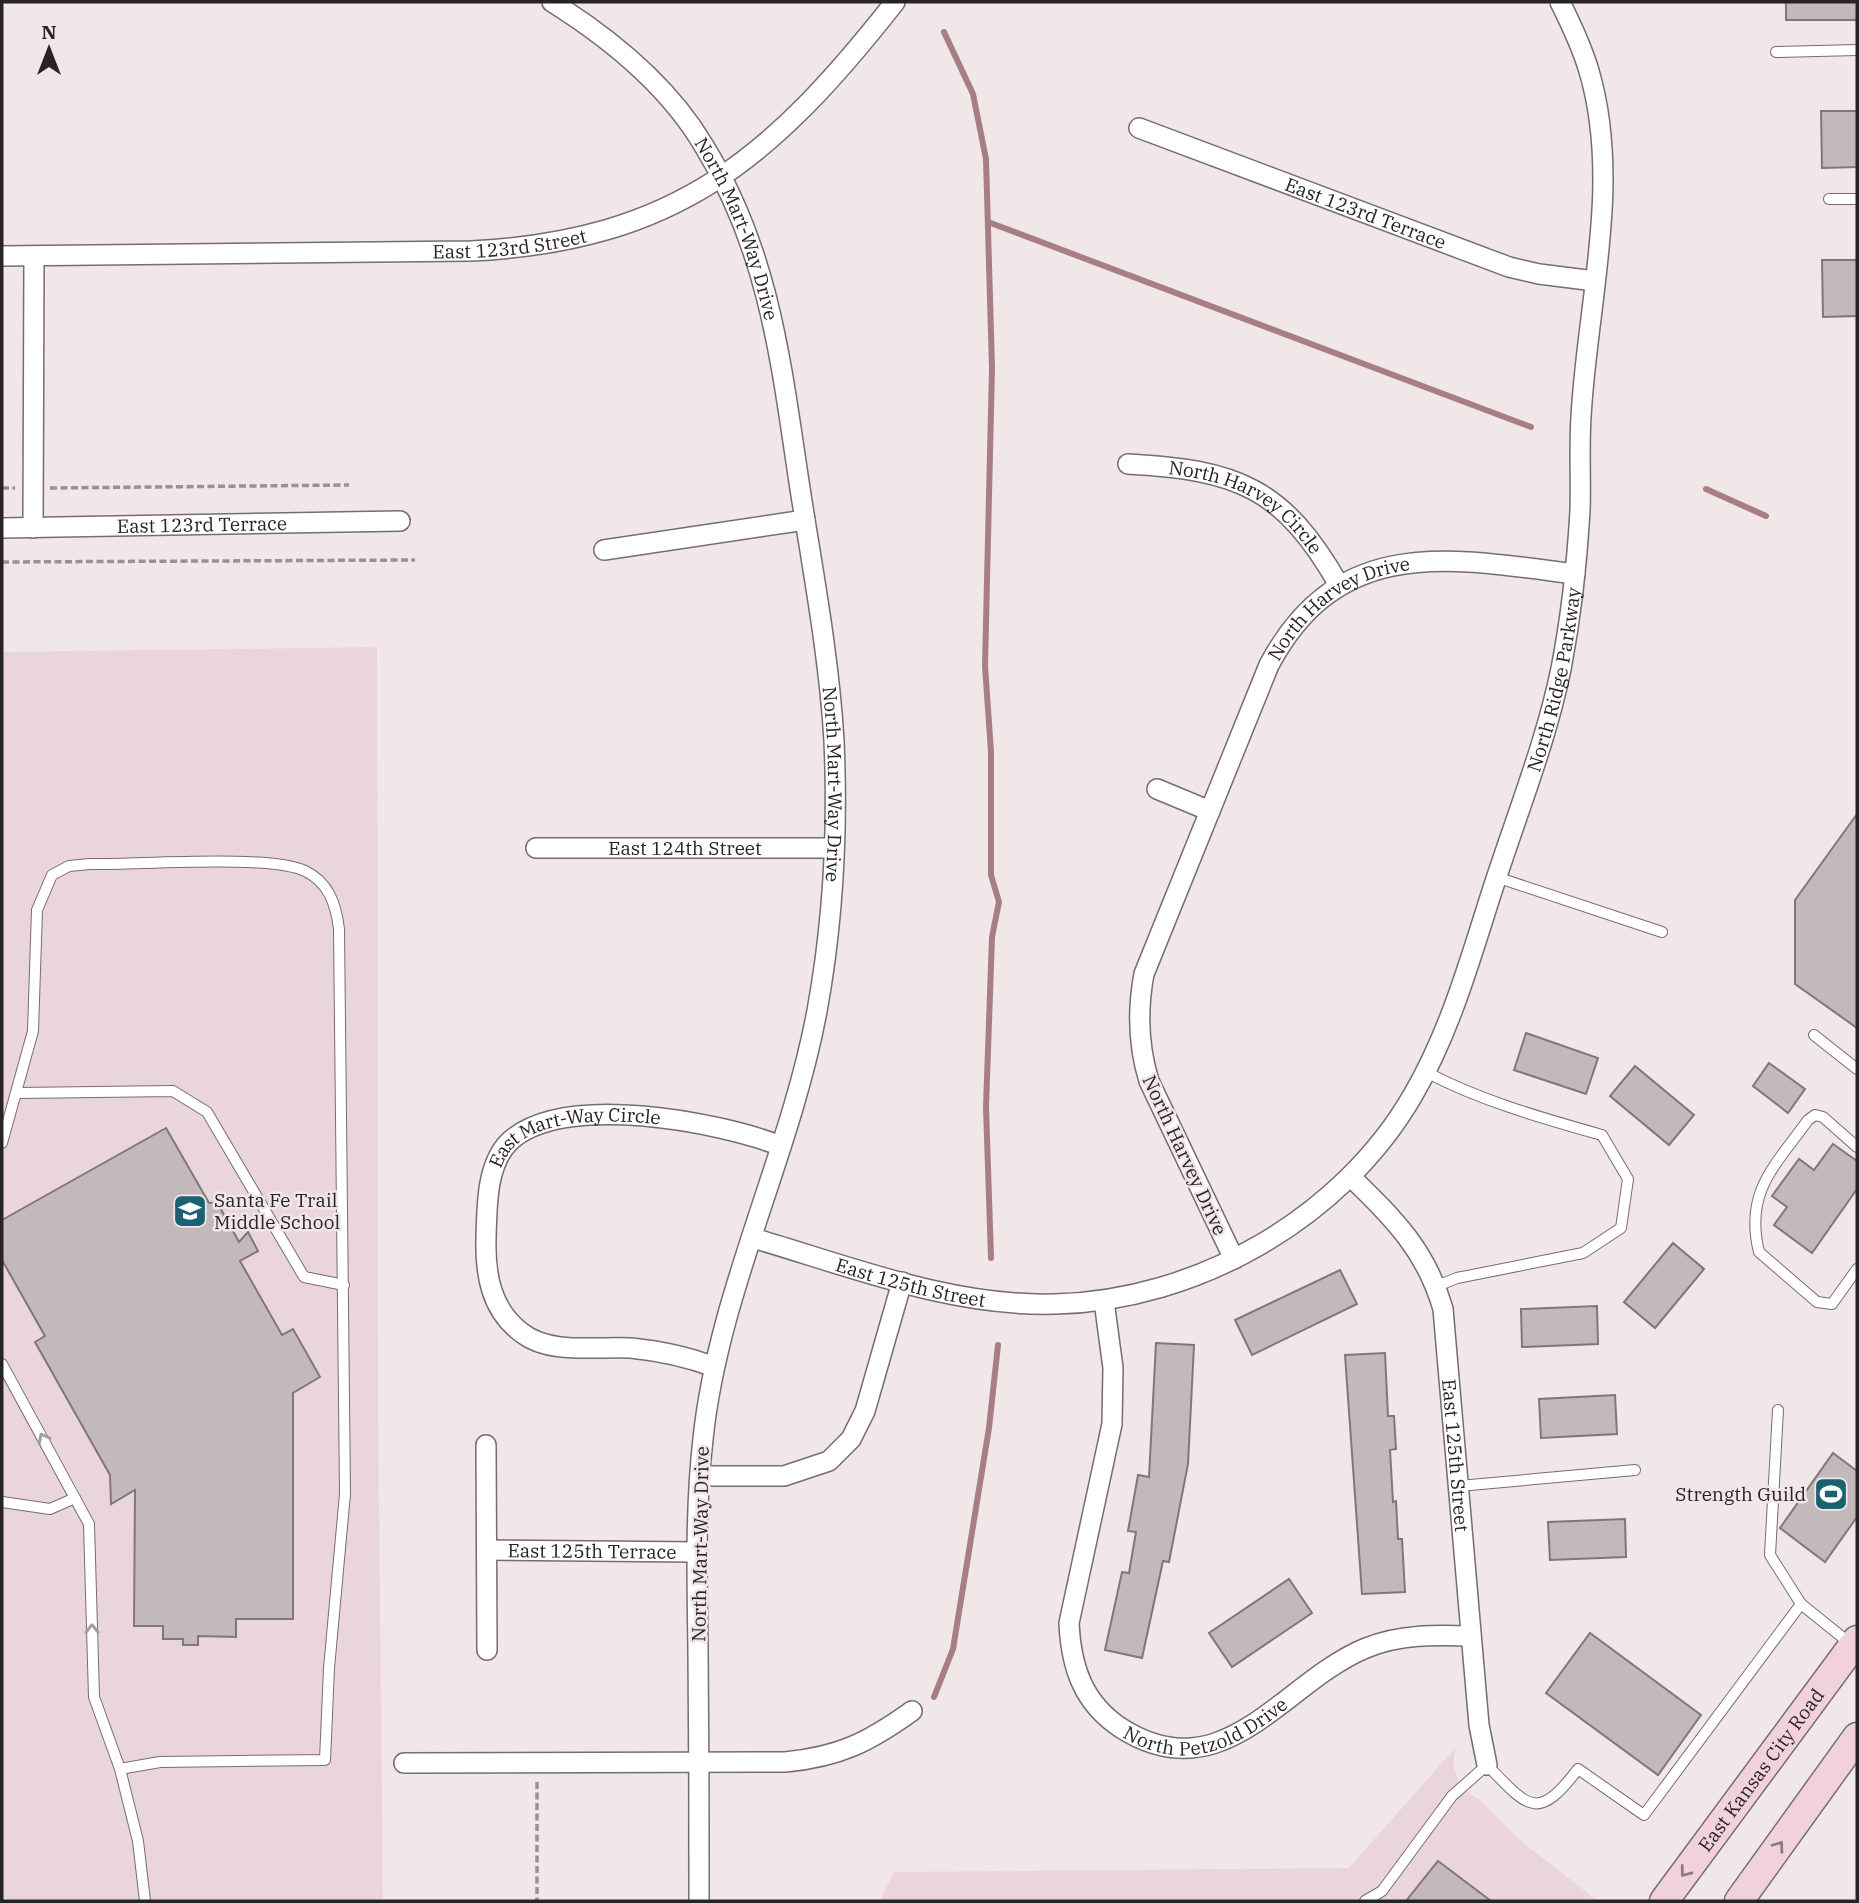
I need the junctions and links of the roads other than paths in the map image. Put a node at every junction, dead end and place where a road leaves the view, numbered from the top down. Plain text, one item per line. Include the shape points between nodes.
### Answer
1 (552, 2) edge
2 (895, 2) edge
3 (1560, 2) edge
4 (1857, 50) edge
5 (1776, 52) dead end
6 (1139, 128) dead end
7 (721, 177) junction
8 (1829, 199) dead end
9 (1857, 199) edge
10 (34, 256) junction
11 (2, 257) edge
12 (1595, 281) junction
13 (1128, 464) dead end
14 (805, 520) junction
15 (400, 521) dead end
16 (2, 528) edge
17 (33, 528) junction
18 (604, 550) dead end
19 (1575, 574) junction
20 (1339, 585) junction
21 (1157, 789) dead end
22 (1210, 811) junction
23 (536, 848) dead end
24 (834, 848) junction
25 (1496, 877) junction
26 (1662, 932) dead end
27 (1814, 1035) dead end
28 (1857, 1069) edge
29 (1426, 1072) junction
30 (18, 1093) junction
31 (2, 1143) edge
32 (781, 1146) junction
33 (1857, 1147) edge
34 (1350, 1177) junction
35 (754, 1238) junction
36 (1234, 1259) junction
37 (1857, 1269) edge
38 (902, 1282) junction
39 (344, 1285) junction
40 (1437, 1286) junction
41 (1104, 1301) junction
42 (2, 1364) edge
43 (714, 1367) junction
44 (1777, 1410) dead end
45 (486, 1445) dead end
46 (1635, 1470) dead end
47 (700, 1476) junction
48 (1459, 1486) junction
49 (75, 1498) junction
50 (2, 1502) edge
51 (487, 1550) junction
52 (697, 1552) junction
53 (1801, 1604) junction
54 (1471, 1636) junction
55 (1855, 1643) edge
56 (486, 1650) dead end
57 (912, 1711) dead end
58 (1857, 1737) edge
59 (699, 1762) junction
60 (404, 1763) dead end
61 (1487, 1765) junction
62 (120, 1769) junction
63 (145, 1901) edge
64 (699, 1901) edge
65 (1366, 1901) edge
66 (1664, 1901) edge
67 (1740, 1901) edge

1 - 7 street, North Mart-Way Drive via 598,31 646,75 685,118
2 - 7 street, East 123rd Street via 796,118
3 - 12 street, North Ridge Parkway via 1589,71 1598,110 1601,166
4 - 5 lane
6 - 12 street, East 123rd Terrace via 1509,267
7 - 10 street, East 123rd Street via 639,219 535,246 471,251
7 - 14 street, North Mart-Way Drive via 743,218 770,300
8 - 9 lane
10 - 11 street, East 123rd Street
10 - 17 street
12 - 19 street, North Ridge Parkway via 1580,420
13 - 20 street, North Harvey Circle via 1184,467 1247,485 1296,522 1316,545
14 - 18 street
14 - 24 street, North Mart-Way Drive via 834,739
15 - 17 street, East 123rd Terrace
16 - 17 street, East 123rd Terrace
19 - 20 street, North Harvey Drive via 1450,560 1416,561 1381,568
19 - 25 street, North Ridge Parkway via 1552,708
20 - 22 street, North Harvey Drive via 1303,615 1280,644
21 - 22 street
22 - 36 street, North Harvey Drive via 1144,974 1138,1022 1149,1081
23 - 24 street, East 124th Street
24 - 32 street, North Mart-Way Drive via 817,1011
25 - 26 lane
25 - 29 street, North Ridge Parkway via 1455,1006
27 - 28 lane
29 - 34 street, North Ridge Parkway via 1398,1120
29 - 40 lane via 1530,1114 1602,1135 1628,1179 1621,1228 1583,1253
30 - 31 lane
30 - 39 lane via 173,1091 207,1112 304,1277
30 - 39 lane via 33,1031 37,910 52,875 69,866 90,864 253,864 306,872 329,892 339,929
32 - 35 street, North Mart-Way Drive
32 - 43 street, East Mart-Way Circle via 708,1124 644,1116 576,1116 536,1123 508,1143 493,1169 486,1238 489,1285 500,1311 523,1334 545,1345 676,1354
33 - 37 lane via 1823,1118 1815,1115 1808,1119 1760,1186 1755,1209 1759,1252 1817,1302 1832,1304
34 - 36 street, North Ridge Parkway via 1290,1226
34 - 40 street, East 125th Street via 1415,1244
35 - 38 street, East 125th Street
35 - 43 street, North Mart-Way Drive
36 - 41 street, East 125th Street
38 - 41 street, East 125th Street via 978,1301
38 - 47 street via 865,1412 851,1439 829,1461 784,1476
39 - 62 lane via 345,1494 325,1760 160,1762
40 - 48 street, East 125th Street
41 - 54 street, North Petzold Drive via 1113,1368 1112,1424 1069,1623 1079,1679 1105,1718 1155,1744 1210,1745 1258,1722 1365,1648 1400,1638
49 -> 42 lane
43 - 47 street, North Mart-Way Drive
44 - 53 lane via 1770,1555
45 - 51 street, East 125th Terrace
46 - 48 lane
47 - 52 street, North Mart-Way Drive
48 - 54 street, East 125th Street
49 - 50 lane via 50,1510
62 -> 49 lane via 94,1697 89,1524
51 - 52 street, East 125th Terrace
51 - 56 street, East 125th Terrace
52 - 59 street, North Mart-Way Drive
53 - 55 lane
53 - 61 lane via 1644,1815 1578,1769 1558,1796 1534,1804 1519,1798
54 - 61 street, East 125th Street
55 -> 66 main road, East Kansas City Road
57 - 59 street via 850,1750 819,1759
67 -> 58 main road
59 - 60 street
59 - 64 street, North Mart-Way Drive
61 - 65 lane via 1452,1796 1382,1891
62 - 63 lane via 138,1841

